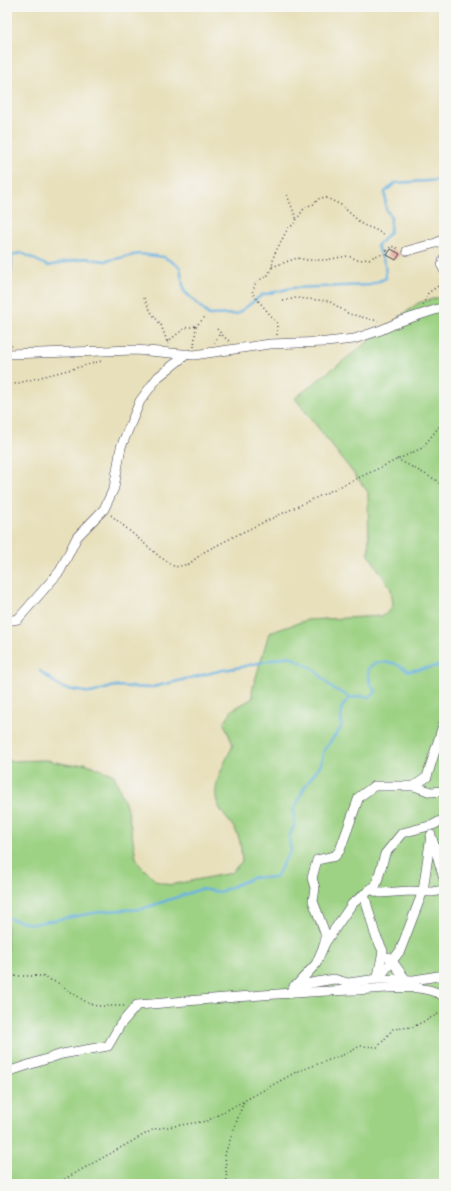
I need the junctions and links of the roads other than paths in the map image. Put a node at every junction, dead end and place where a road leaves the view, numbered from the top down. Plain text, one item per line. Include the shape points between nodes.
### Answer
1 (444, 239) edge
2 (407, 251) road end
3 (444, 258) edge
4 (444, 270) edge
5 (444, 307) edge
6 (7, 354) edge
7 (191, 355) junction
8 (7, 622) edge
9 (444, 722) edge
10 (414, 786) junction
11 (444, 791) edge
12 (444, 819) edge
13 (430, 830) junction
14 (444, 879) edge
15 (444, 890) edge
16 (367, 891) junction
17 (423, 891) junction
18 (325, 943) junction
19 (383, 952) junction
20 (393, 961) junction
21 (443, 972) edge
22 (378, 979) junction
23 (406, 980) junction
24 (292, 989) junction
25 (444, 996) edge
26 (7, 1072) edge

1 - 2 street
3 - 4 street
5 - 7 street via 354,339 280,344
6 - 7 street via 118,350
7 - 8 street via 158,377 140,401 121,447 114,488 104,509 77,537 60,571 18,619
9 - 10 street via 427,777
10 - 11 street via 431,792
10 - 18 street via 374,786 364,793 359,797 340,850 335,856 317,860 312,878 313,901 325,933
12 - 13 street
13 - 14 street
13 - 16 street via 402,833 385,854 376,884
13 - 17 street
15 - 17 street
16 - 17 street
16 - 18 street via 352,904
16 - 19 street via 375,934
17 - 20 street via 400,951
18 - 24 street via 316,964
19 - 20 street
19 - 22 street
20 - 22 street
20 - 23 street
21 - 23 street
22 - 23 street
22 - 24 street via 348,983 334,979
24 - 25 street via 407,988 434,990
24 - 26 street via 137,1005 120,1025 108,1046 62,1054

